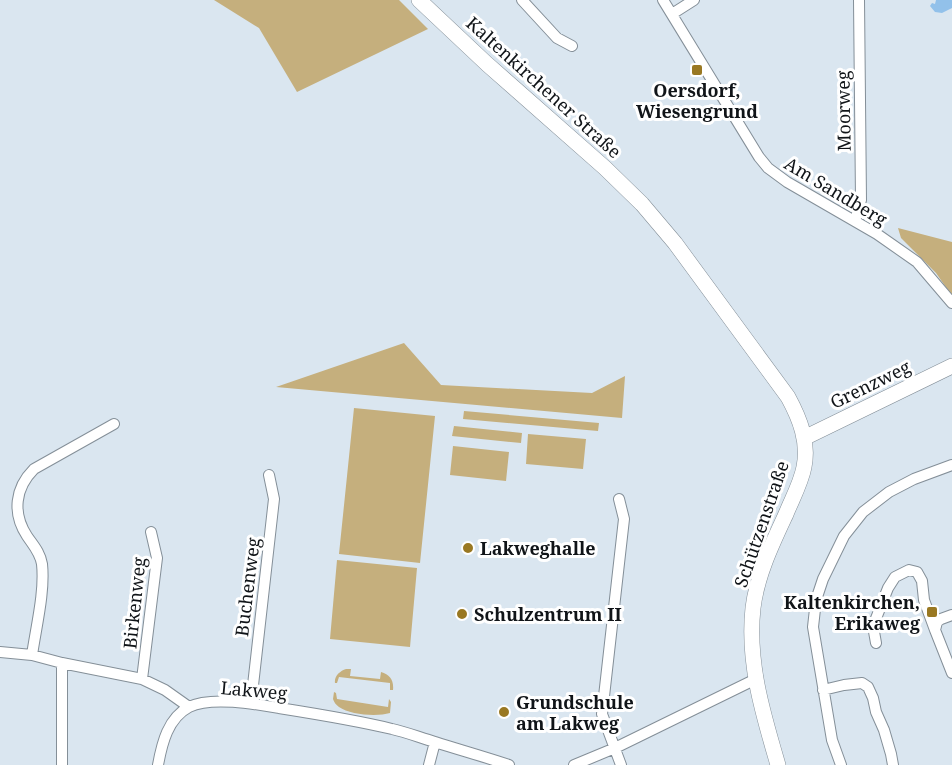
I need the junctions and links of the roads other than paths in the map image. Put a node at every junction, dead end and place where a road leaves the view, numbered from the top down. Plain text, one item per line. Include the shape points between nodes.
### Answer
1 (419, 0) edge
2 (522, 0) edge
3 (663, 0) edge
4 (694, 0) edge
5 (859, 0) edge
6 (672, 14) junction
7 (572, 46) dead end
8 (855, 221) junction
9 (952, 303) edge
10 (952, 366) edge
11 (114, 424) dead end
12 (804, 438) junction
13 (952, 465) edge
14 (269, 475) dead end
15 (619, 499) dead end
16 (151, 532) dead end
17 (952, 615) edge
18 (935, 630) junction
19 (876, 643) dead end
20 (0, 652) edge
21 (32, 655) junction
22 (62, 663) junction
23 (952, 673) edge
24 (142, 679) junction
25 (756, 679) junction
26 (824, 690) junction
27 (251, 703) junction
28 (189, 707) junction
29 (435, 742) junction
30 (615, 748) junction
31 (62, 765) edge
32 (158, 765) edge
33 (429, 765) edge
34 (509, 765) edge
35 (574, 765) edge
36 (621, 765) edge
37 (778, 765) edge
38 (841, 765) edge
39 (893, 765) edge

1 - 12 main road, Kaltenkirchener Straße via 642,204 788,398 799,417
2 - 7 street via 557,38
3 - 6 street, Am Sandberg
4 - 6 street
5 - 8 street, Moorweg via 861,200
6 - 8 street, Am Sandberg via 759,158 787,182
8 - 9 street, Am Sandberg via 917,262
10 - 12 main road, Grenzweg
11 - 21 street via 34,469 21,486 17,500 19,522 36,548 43,579
12 - 25 main road, Schützenstraße via 804,467 762,570 753,608
13 - 26 street via 889,492 863,512 844,536 816,600 813,627
14 - 27 street, Buchenweg via 274,499
15 - 30 street via 624,519 602,714
16 - 24 street, Birkenweg via 157,558
17 - 18 street via 941,618
18 - 19 street via 922,581 918,572 909,570 895,578 888,588 873,626
18 - 23 street
20 - 21 street
21 - 22 street
22 - 24 street
22 - 31 street
24 - 28 street
25 - 30 street
25 - 37 main road, Schützenstraße
26 - 38 street via 832,740
26 - 39 street via 862,683 868,687
27 - 28 street, Lakweg via 203,703
27 - 29 street, Lakweg via 392,729
28 - 32 street via 168,728
29 - 33 street
29 - 34 street, Lakweg
30 - 35 street
30 - 36 street

